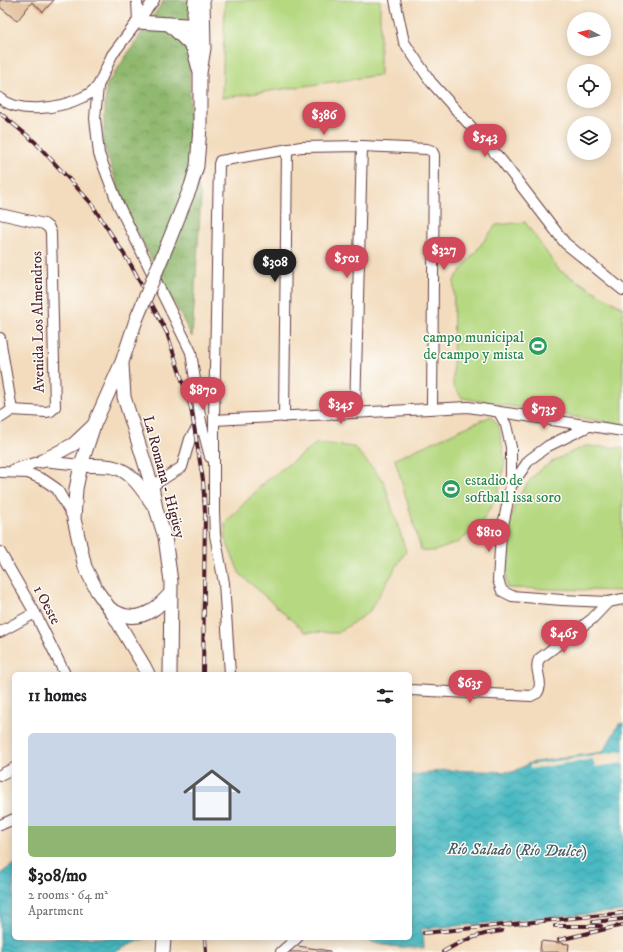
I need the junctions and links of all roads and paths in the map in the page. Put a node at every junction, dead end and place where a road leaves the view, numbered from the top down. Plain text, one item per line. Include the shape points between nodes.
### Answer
1 (137, 0) edge
2 (154, 0) edge
3 (194, 0) edge
4 (203, 0) edge
5 (395, 0) edge
6 (138, 22) junction
7 (169, 24) junction
8 (199, 26) junction
9 (193, 47) junction
10 (200, 73) junction
11 (98, 86) junction
12 (0, 98) edge
13 (362, 146) junction
14 (287, 149) junction
15 (0, 214) edge
16 (623, 290) edge
17 (0, 338) edge
18 (122, 362) junction
19 (432, 408) junction
20 (12, 410) junction
21 (355, 412) junction
22 (499, 412) junction
23 (284, 417) junction
24 (0, 418) edge
25 (214, 420) junction
26 (201, 422) junction
27 (94, 425) junction
28 (589, 426) junction
29 (623, 431) edge
30 (42, 461) junction
31 (81, 465) junction
32 (213, 471) junction
33 (0, 472) edge
34 (152, 486) junction
35 (511, 486) junction
36 (156, 509) junction
37 (74, 519) junction
38 (0, 552) edge
39 (170, 594) junction
40 (623, 599) edge
41 (608, 602) junction
42 (110, 609) junction
43 (36, 613) junction
44 (0, 632) edge
45 (64, 672) edge
46 (147, 672) edge
47 (170, 672) edge
48 (230, 672) edge
49 (412, 690) edge
50 (12, 769) edge
51 (0, 775) edge
52 (12, 820) edge
53 (0, 825) edge
54 (156, 940) edge
55 (164, 940) edge
56 (295, 940) edge
57 (155, 952) edge
58 (163, 952) edge
59 (281, 952) edge

1 - 6 street
2 - 6 street
3 - 8 main road, La Romana - Higüey
4 - 8 main road, La Romana - Higüey
5 - 16 street via 404,42 431,82 502,161 565,243
6 - 7 main road
6 - 11 street via 112,55
7 - 8 main road
7 - 9 main road
8 - 9 main road, La Romana - Higüey
8 - 10 main road, La Romana - Higüey via 204,48
9 - 10 main road, La Romana - Higüey
10 - 18 main road, La Romana - Higüey, bridge via 197,166
11 - 12 street via 85,96 50,108 24,108
11 - 26 street via 95,118 99,154 118,204 191,352
13 - 14 street
13 - 19 street via 428,149 434,155
13 - 21 street
14 - 23 street
14 - 25 street via 222,160 219,164
15 - 20 street, Avenida Los Almendros via 44,224 51,233 55,407 46,412
17 - 20 street
18 - 27 main road, La Romana - Higüey
18 - 34 main road, La Romana - Higüey via 124,397
19 - 21 street
19 - 22 street via 468,407
20 - 24 street
21 - 23 street
22 - 28 street
22 - 35 street via 506,425 511,447
23 - 25 street
25 - 32 street
26 - 32 street
26 - 34 street via 190,439 182,467
27 - 30 main road via 74,444
27 - 31 main road, La Romana - Higüey
28 - 29 street
28 - 35 street via 548,446 529,460
30 - 31 street
30 - 33 street
31 - 36 main road via 114,467 126,472 137,482
31 - 37 main road, La Romana - Higüey
32 - 48 street via 215,535 224,583
33 - 37 street via 28,473 44,480 57,489
34 - 36 main road, La Romana - Higüey
35 - 41 street via 501,535 498,580 502,591 512,596
36 - 39 main road, La Romana - Higüey via 165,537 171,582
37 - 42 main road, La Romana - Higüey via 85,567
38 - 43 street, 1 Oeste
39 - 42 main road via 159,605 141,616 126,616
39 - 47 main road, La Romana - Higüey
40 - 41 street
41 - 49 street via 592,619 539,659 537,667 540,686 537,694 531,696
42 - 46 main road, La Romana - Higüey
43 - 44 street
43 - 45 street, 1 Oeste
50 - 51 street
52 - 53 street
54 - 57 main road
55 - 58 main road
56 - 59 street

